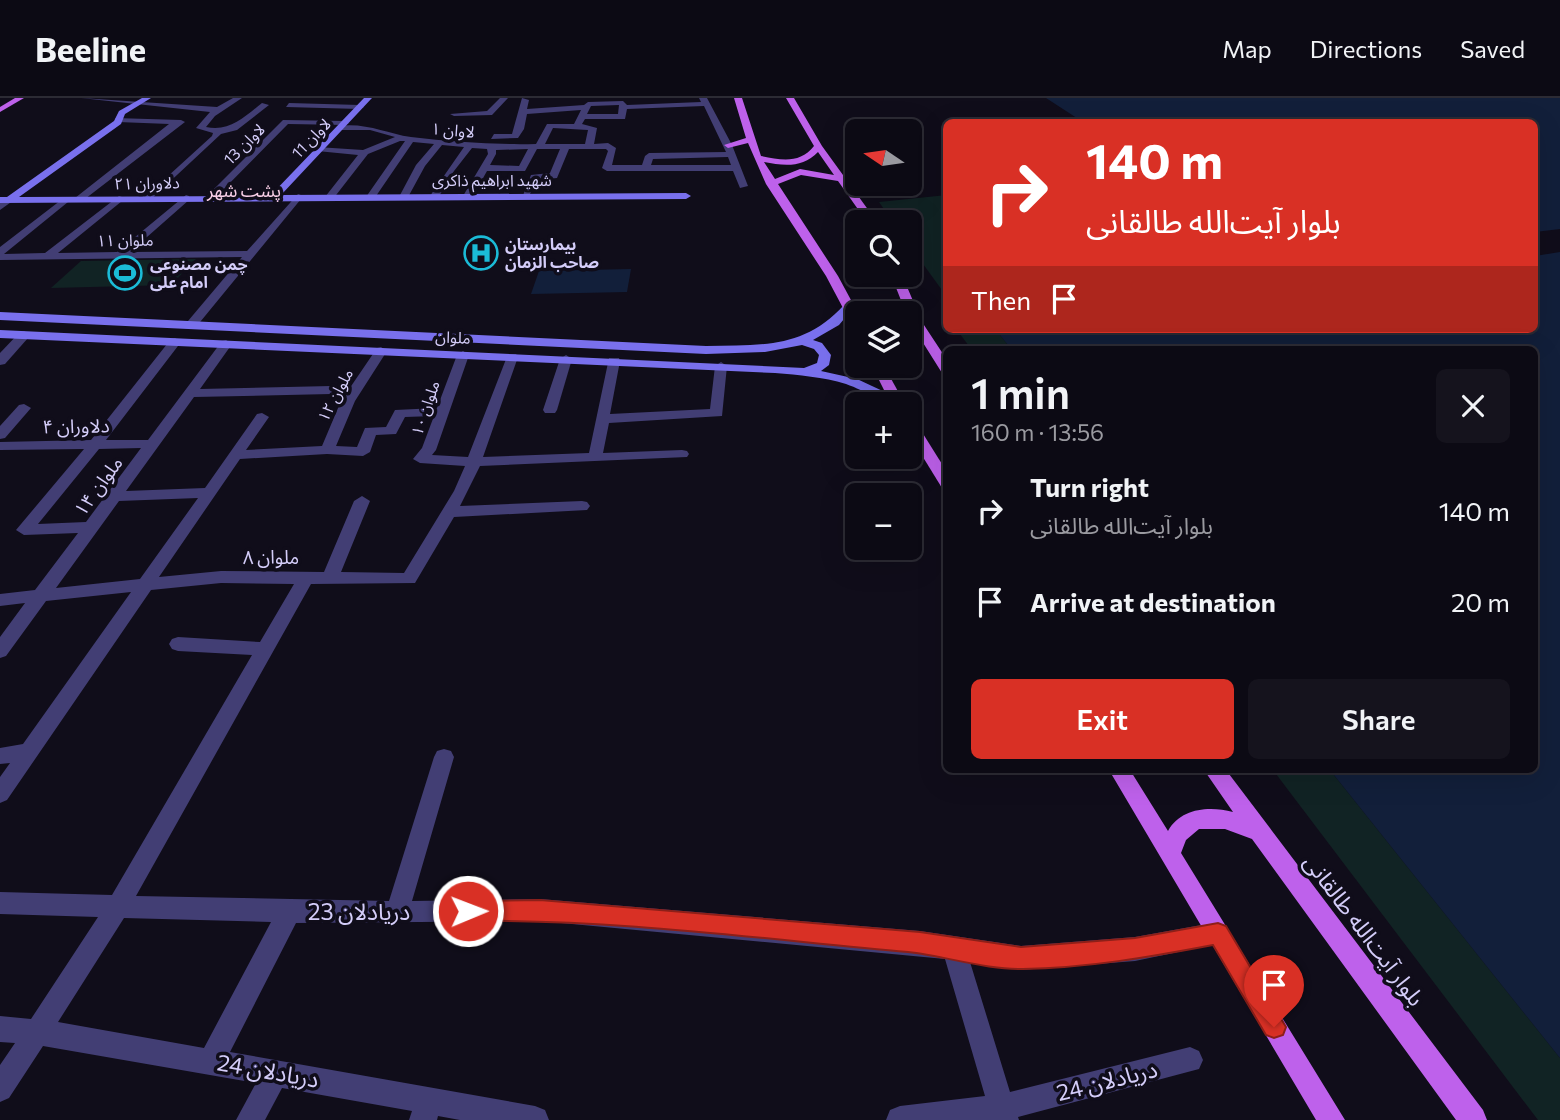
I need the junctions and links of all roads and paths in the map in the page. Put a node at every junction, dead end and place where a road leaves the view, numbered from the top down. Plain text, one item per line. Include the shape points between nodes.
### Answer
1 (20, 98) edge
2 (85, 98) edge
3 (209, 98) edge
4 (238, 98) edge
5 (299, 98) edge
6 (368, 98) edge
7 (738, 98) edge
8 (790, 98) edge
9 (503, 99) edge
10 (538, 99) edge
11 (143, 100) edge
12 (526, 100) junction
13 (643, 100) edge
14 (611, 101) edge
15 (705, 101) edge
16 (285, 104) edge
17 (223, 107) junction
18 (360, 107) junction
19 (624, 107) junction
20 (192, 108) junction
21 (259, 109) junction
22 (270, 109) dead end
23 (0, 110) edge
24 (454, 114) dead end
25 (523, 115) junction
26 (581, 117) junction
27 (118, 120) junction
28 (177, 122) junction
29 (206, 122) junction
30 (342, 125) junction
31 (541, 131) junction
32 (218, 132) junction
33 (517, 132) junction
34 (404, 138) junction
35 (750, 140) junction
36 (439, 143) junction
37 (472, 146) junction
38 (537, 146) junction
39 (818, 146) junction
40 (491, 147) junction
41 (589, 147) junction
42 (565, 148) junction
43 (320, 149) junction
44 (730, 149) junction
45 (365, 152) junction
46 (757, 158) junction
47 (486, 165) junction
48 (738, 168) junction
49 (645, 169) junction
50 (843, 179) junction
51 (771, 184) junction
52 (743, 186) dead end
53 (435, 196) junction
54 (468, 196) junction
55 (525, 196) junction
56 (686, 196) dead end
57 (274, 197) junction
58 (298, 197) junction
59 (330, 197) junction
60 (371, 197) junction
61 (404, 197) junction
62 (186, 198) junction
63 (210, 198) junction
64 (118, 199) junction
65 (148, 199) junction
66 (65, 200) junction
67 (78, 200) junction
68 (3, 203) edge
69 (864, 210) edge
70 (0, 254) edge
71 (251, 254) junction
72 (48, 256) junction
73 (119, 256) junction
74 (902, 287) edge
75 (845, 301) edge
76 (845, 310) edge
77 (0, 316) edge
78 (192, 324) junction
79 (0, 334) edge
80 (24, 335) junction
81 (803, 341) junction
82 (176, 342) junction
83 (226, 344) junction
84 (381, 351) junction
85 (463, 355) junction
86 (512, 357) junction
87 (566, 359) junction
88 (0, 361) edge
89 (614, 361) junction
90 (943, 364) edge
91 (721, 366) junction
92 (807, 372) junction
93 (331, 390) dead end
94 (875, 392) edge
95 (190, 393) junction
96 (24, 408) dead end
97 (550, 410) dead end
98 (441, 412) junction
99 (262, 417) dead end
100 (602, 419) junction
101 (0, 435) edge
102 (96, 444) junction
103 (152, 444) junction
104 (922, 444) edge
105 (0, 446) edge
106 (327, 450) junction
107 (682, 454) dead end
108 (235, 455) junction
109 (595, 458) junction
110 (474, 462) junction
111 (943, 478) edge
112 (209, 493) junction
113 (114, 496) junction
114 (362, 501) dead end
115 (582, 506) dead end
116 (449, 512) junction
117 (91, 527) junction
118 (306, 578) junction
119 (330, 578) junction
120 (147, 583) junction
121 (41, 595) junction
122 (0, 600) edge
123 (178, 644) dead end
124 (265, 649) junction
125 (0, 650) edge
126 (30, 752) junction
127 (0, 756) edge
128 (444, 757) dead end
129 (1121, 773) edge
130 (1216, 773) edge
131 (0, 794) edge
132 (1257, 831) junction
133 (1170, 854) junction
134 (0, 902) edge
135 (117, 908) junction
136 (289, 912) junction
137 (397, 912) junction
138 (1218, 934) junction
139 (954, 948) junction
140 (0, 1029) edge
141 (38, 1032) junction
142 (1190, 1060) dead end
143 (211, 1061) junction
144 (275, 1075) junction
145 (0, 1089) edge
146 (426, 1110) edge
147 (1003, 1114) edge
148 (250, 1120) edge
149 (535, 1120) edge
150 (900, 1120) edge
151 (1331, 1120) edge
152 (1473, 1120) edge

1 - 23 main road
2 - 11 street
3 - 20 street
4 - 17 street
5 - 16 street
6 - 18 main road, لاوان 11
7 - 35 main road
8 - 39 main road
9 - 12 street
9 - 24 street via 489,113
10 - 12 street
11 - 20 street
11 - 27 main road
12 - 25 street
13 - 15 street
13 - 19 street
14 - 19 street
14 - 26 street via 588,104
15 - 44 street
16 - 18 street
17 - 20 street
17 - 21 street via 265,105
17 - 29 street
18 - 30 main road, لاوان 11
19 - 26 street via 622,117
21 - 22 street
21 - 32 street via 234,128
25 - 26 street
25 - 33 street
26 - 31 street
26 - 41 street via 593,128
27 - 28 street
27 - 68 main road
28 - 29 street
28 - 67 street
29 - 32 street via 200,128
30 - 34 street, لاوان 13
30 - 43 main road, لاوان 11
30 - 63 street, لاوان 13 via 286,122
31 - 33 street
31 - 33 street
31 - 38 street
32 - 65 street
33 - 37 street
34 - 36 street, لاوان ۱
34 - 45 street
34 - 60 street
35 - 44 main road
35 - 46 main road
36 - 37 street, لاوان ۱
36 - 61 street
37 - 40 street, لاوان ۱
37 - 53 street
38 - 40 street
38 - 42 street
38 - 47 street via 522,169
39 - 46 main road via 811,157 801,161
39 - 50 main road
40 - 47 street, لاوان ۱
41 - 42 street
41 - 49 street via 613,150 607,168
42 - 55 street via 554,176 534,177
43 - 45 street via 344,155
43 - 57 main road, لاوان 11
44 - 48 street
44 - 49 street via 649,156
45 - 59 street
46 - 51 main road
47 - 54 street, لاوان ۱
48 - 49 street
48 - 52 street
50 - 51 main road via 800,172
50 - 69 main road
51 - 75 main road
53 - 54 main road, شهید ابراهیم ذاکری
53 - 61 main road, شهید ابراهیم ذاکری
54 - 55 main road, شهید ابراهیم ذاکری
55 - 56 main road, شهید ابراهیم ذاکری
57 - 58 main road, دلاوران ۲۱
57 - 63 main road, دلاوران ۲۱
58 - 59 main road, شهید ابراهیم ذاکری
58 - 71 street
59 - 60 main road, شهید ابراهیم ذاکری
60 - 61 main road, شهید ابراهیم ذاکری
62 - 63 main road, دلاوران ۲۱
62 - 65 main road, دلاوران ۲۱
62 - 73 street
64 - 65 main road, دلاوران ۲۱
64 - 67 main road, دلاوران ۲۱
64 - 72 street
66 - 67 main road, دلاوران ۲۱
66 - 68 main road, دلاوران ۲۱
66 - 70 street
70 - 72 street, ملوان ۱۱
71 - 73 street, ملوان ۱۱
71 - 78 street
72 - 73 street, ملوان ۱۱
74 - 90 main road via 916,321
76 - 81 main road, ملوان via 830,328
77 - 78 main road, ملوان
78 - 81 main road, ملوان via 706,350 790,346
79 - 80 main road, ملوان
80 - 82 main road, ملوان
80 - 88 street
81 - 92 main road via 818,346 825,355 823,365
82 - 83 main road, ملوان
82 - 102 street
83 - 84 main road, ملوان
83 - 95 street, ملوان ۱۴
84 - 85 main road, ملوان
84 - 106 street, ملوان ۱۲ via 348,401
85 - 86 main road, ملوان
85 - 98 street, ملوان ۱۰
86 - 87 main road, ملوان
86 - 110 street, ملوان ۸
87 - 89 main road, ملوان
87 - 97 street
89 - 91 main road, ملوان
89 - 100 street
91 - 92 main road, ملوان
91 - 100 street via 717,414
92 - 94 main road, ملوان via 854,381
93 - 95 street
95 - 103 street, ملوان ۱۴
96 - 101 street
98 - 106 street via 400,413 391,431 370,431 363,452
98 - 110 street, ملوان ۱۰ via 429,450 421,459
99 - 108 street
100 - 109 street
102 - 103 street, دلاوران ۴
102 - 105 street, دلاوران ۴
102 - 117 street via 24,530
103 - 113 street, ملوان ۱۴
104 - 111 main road
106 - 108 street, ملوان ۱۲
107 - 109 street
108 - 112 street
109 - 110 street
110 - 116 street, ملوان ۸
112 - 113 street
112 - 120 street
113 - 117 street, ملوان ۱۴
114 - 119 street
115 - 116 street
116 - 119 street, ملوان ۸ via 409,579
117 - 121 street, ملوان ۱۴
118 - 119 street, ملوان ۸
118 - 120 street, ملوان ۸ via 221,577
118 - 124 street
120 - 121 street, ملوان ۸
120 - 126 street
121 - 122 street, ملوان ۸
121 - 125 street, ملوان ۱۴
123 - 124 street
124 - 135 street
126 - 127 street
126 - 131 street
128 - 137 street
129 - 133 main road
130 - 132 main road, بلوار آیت‌الله طالقانی
132 - 133 main road via 1214,818 1189,822 1177,834
132 - 152 main road, بلوار آیت‌الله طالقانی
133 - 138 main road
134 - 135 street, دریادلان 23
135 - 136 street, دریادلان 23
135 - 141 street
136 - 137 street, دریادلان 23
136 - 143 street
137 - 139 street, دریادلان 23 via 540,910
138 - 139 street, دریادلان 23 via 1135,949 1021,958
138 - 151 main road
139 - 147 street
140 - 141 street, دریادلان 24
141 - 143 street, دریادلان 24
141 - 145 street
142 - 147 street, دریادلان 24
143 - 144 street, دریادلان 24
144 - 146 street, دریادلان 24
144 - 148 street
146 - 149 street, دریادلان 24
147 - 150 street, دریادلان 24

